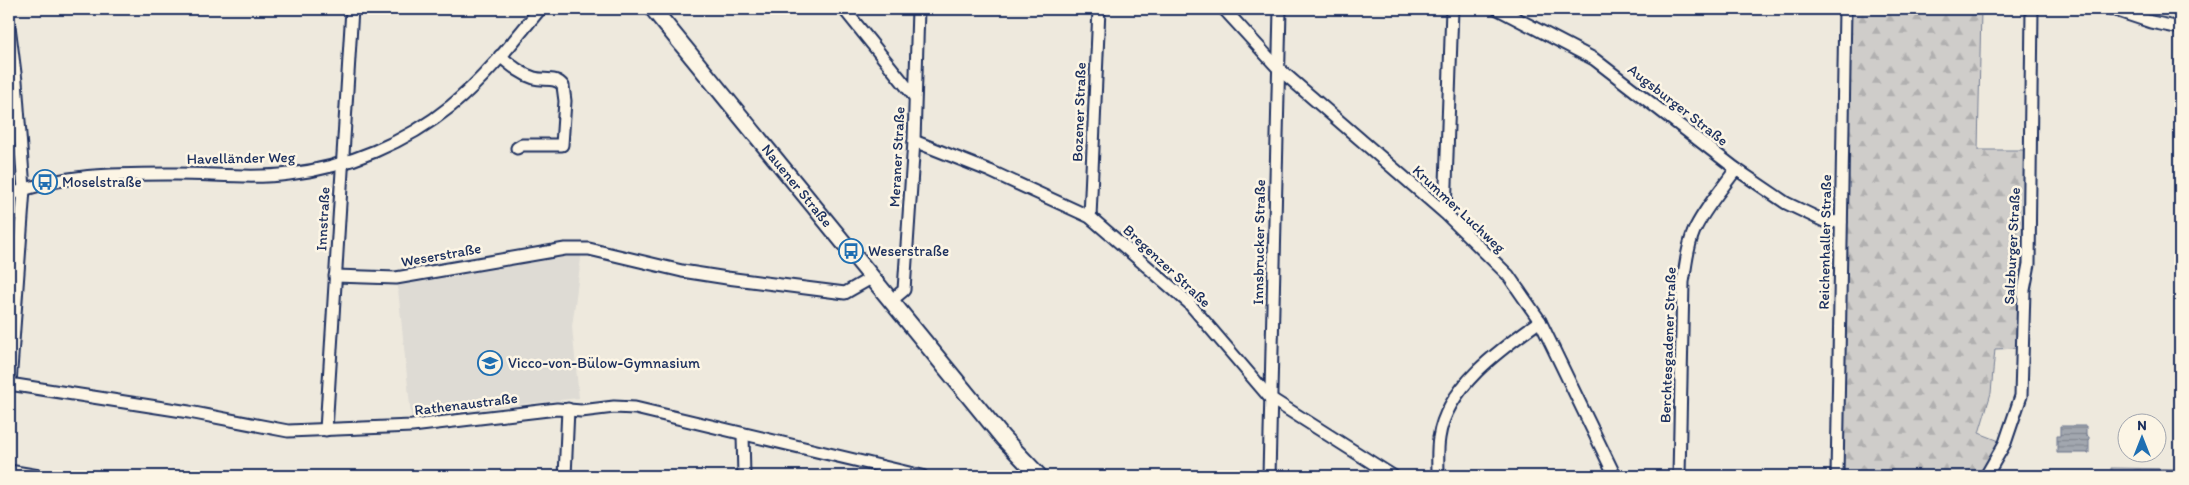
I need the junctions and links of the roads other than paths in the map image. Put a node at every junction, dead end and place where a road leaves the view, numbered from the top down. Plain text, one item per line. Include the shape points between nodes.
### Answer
1 (352, 9) edge
2 (540, 9) edge
3 (653, 9) edge
4 (844, 9) edge
5 (918, 9) edge
6 (1099, 9) edge
7 (1224, 9) edge
8 (1280, 9) edge
9 (1452, 9) edge
10 (1498, 9) edge
11 (1845, 9) edge
12 (2032, 9) edge
13 (2112, 9) edge
14 (9, 26) edge
15 (2180, 28) edge
16 (500, 56) junction
17 (1278, 68) junction
18 (914, 96) junction
19 (914, 141) junction
20 (517, 148) dead end
21 (341, 163) junction
22 (1736, 169) junction
23 (24, 189) junction
24 (9, 195) edge
25 (1445, 214) junction
26 (1090, 217) junction
27 (1841, 222) junction
28 (336, 276) junction
29 (873, 277) junction
30 (892, 300) junction
31 (1540, 321) junction
32 (9, 384) edge
33 (1270, 398) junction
34 (568, 409) junction
35 (326, 430) junction
36 (744, 435) junction
37 (9, 471) edge
38 (900, 474) edge
39 (39, 476) edge
40 (565, 476) edge
41 (744, 476) edge
42 (922, 476) edge
43 (1039, 476) edge
44 (1269, 476) edge
45 (1393, 476) edge
46 (1438, 476) edge
47 (1615, 476) edge
48 (1679, 476) edge
49 (1837, 476) edge
50 (1986, 476) edge

1 - 21 street, Innstraße
2 - 16 street, Havelländer Weg
3 - 29 main road, Nauener Straße
4 - 18 street
5 - 18 street, Meraner Straße
6 - 26 street, Bozener Straße
7 - 17 street, Krummer Luchweg
8 - 17 street, Innsbrucker Straße
9 - 25 street
10 - 22 street, Augsburger Straße via 1594,59
11 - 27 street, Reichenhaller Straße
12 - 50 street, Salzburger Straße via 2030,264 2024,290 2021,396 2005,443
13 - 15 street
14 - 23 street
16 - 20 street via 518,71 534,78 555,80 563,86 562,145 522,145
16 - 21 street, Havelländer Weg via 451,105 414,132
17 - 25 street, Krummer Luchweg
17 - 33 street, Innsbrucker Straße
18 - 19 street, Meraner Straße
19 - 26 street, Bregenzer Straße
19 - 30 street, Meraner Straße via 904,290
21 - 23 street, Havelländer Weg via 289,174 102,174 45,182
21 - 28 street, Innstraße
22 - 27 street, Augsburger Straße via 1786,203 1824,221
22 - 48 street, Berchtesgadener Straße via 1702,217 1688,251 1683,282
23 - 24 street, Havelländer Weg
23 - 32 street
25 - 31 street, Krummer Luchweg via 1508,275
26 - 33 street, Bregenzer Straße via 1188,302
27 - 49 street, Reichenhaller Straße
28 - 29 street, Weserstraße via 396,278 565,249 589,249 682,271 845,292
28 - 35 street, Innstraße
29 - 30 main road, Nauener Straße
30 - 43 main road, Nauener Straße via 1003,438
31 - 46 street via 1477,368 1449,408 1439,436
31 - 47 street, Krummer Luchweg
32 - 35 street, Rathenaustraße via 288,431
33 - 44 street, Innsbrucker Straße
33 - 45 street, Bregenzer Straße
34 - 35 street, Rathenaustraße via 412,426
34 - 36 street, Rathenaustraße via 635,408
34 - 40 street
36 - 38 street, Rathenaustraße
36 - 41 street
37 - 39 street
38 - 42 street, Rathenaustraße

